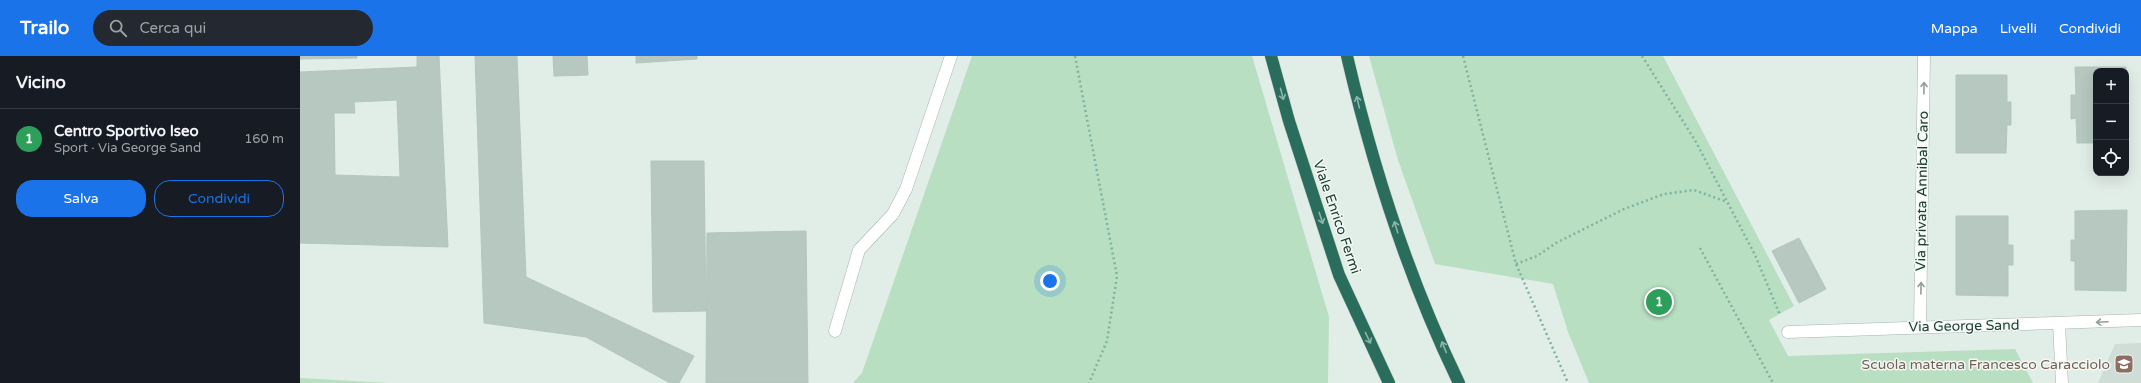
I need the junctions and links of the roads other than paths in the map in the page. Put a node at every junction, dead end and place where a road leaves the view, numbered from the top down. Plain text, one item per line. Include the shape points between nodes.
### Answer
1 (951, 56) edge
2 (1271, 56) edge
3 (1347, 56) edge
4 (1924, 56) edge
5 (2141, 320) edge
6 (2059, 324) junction
7 (1920, 327) junction
8 (836, 331) dead end
9 (1788, 332) road end
10 (1389, 383) edge
11 (1459, 383) edge
12 (2062, 383) edge

1 - 8 street via 906,189 893,214 859,250
2 -> 10 highway, Viale Enrico Fermi via 1289,121 1339,275
11 -> 3 highway via 1401,243 1360,112
7 -> 4 street, Via privata Annibal Caro
5 -> 6 street, Via George Sand
6 - 7 street, Via George Sand
6 - 12 street
7 - 9 street, Via George Sand

